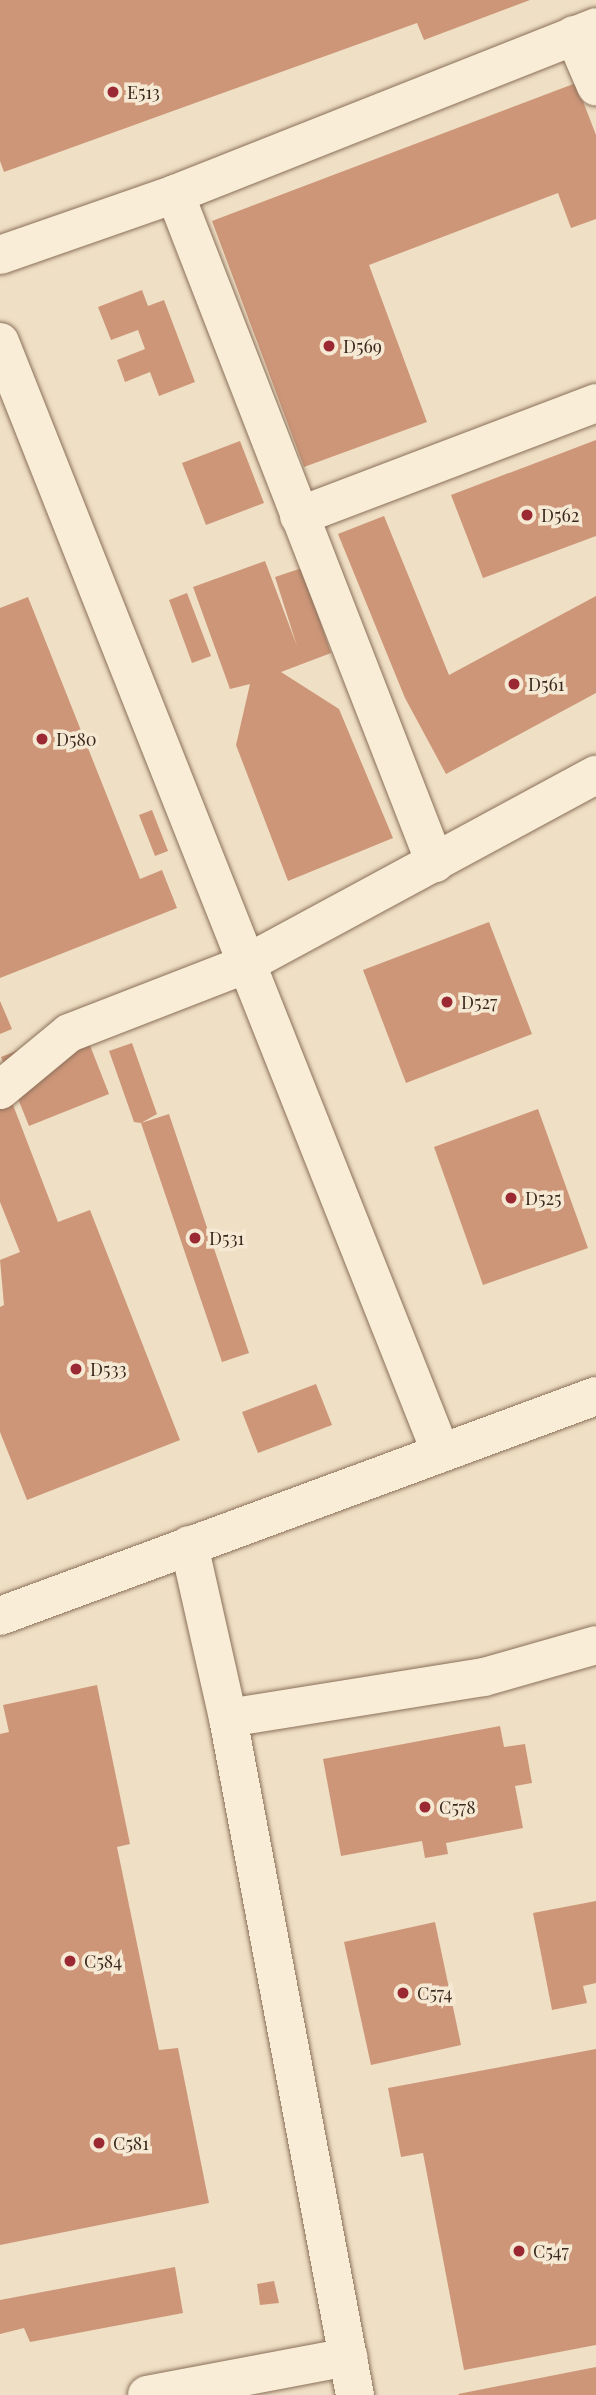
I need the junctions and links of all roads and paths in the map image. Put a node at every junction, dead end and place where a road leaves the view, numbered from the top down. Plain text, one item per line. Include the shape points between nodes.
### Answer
1 (585, 31) edge
2 (596, 86) edge
3 (175, 194) junction
4 (0, 256) edge
5 (0, 342) edge
6 (596, 403) edge
7 (299, 516) junction
8 (596, 775) edge
9 (435, 863) junction
10 (244, 965) junction
11 (0, 1090) edge
12 (596, 1396) edge
13 (441, 1453) junction
14 (189, 1545) junction
15 (0, 1616) edge
16 (596, 1645) edge
17 (228, 1718) junction
18 (348, 2357) junction
19 (148, 2395) edge
20 (355, 2395) edge

1 - 2 street
1 - 3 street
3 - 4 street
3 - 7 street
5 - 10 street
6 - 7 street
7 - 9 street
8 - 9 street
9 - 10 street
10 - 11 street via 69,1033
10 - 13 street
12 - 13 street
13 - 14 street
14 - 15 street
14 - 17 street
16 - 17 street via 484,1677
17 - 18 street
18 - 19 street
18 - 20 street

